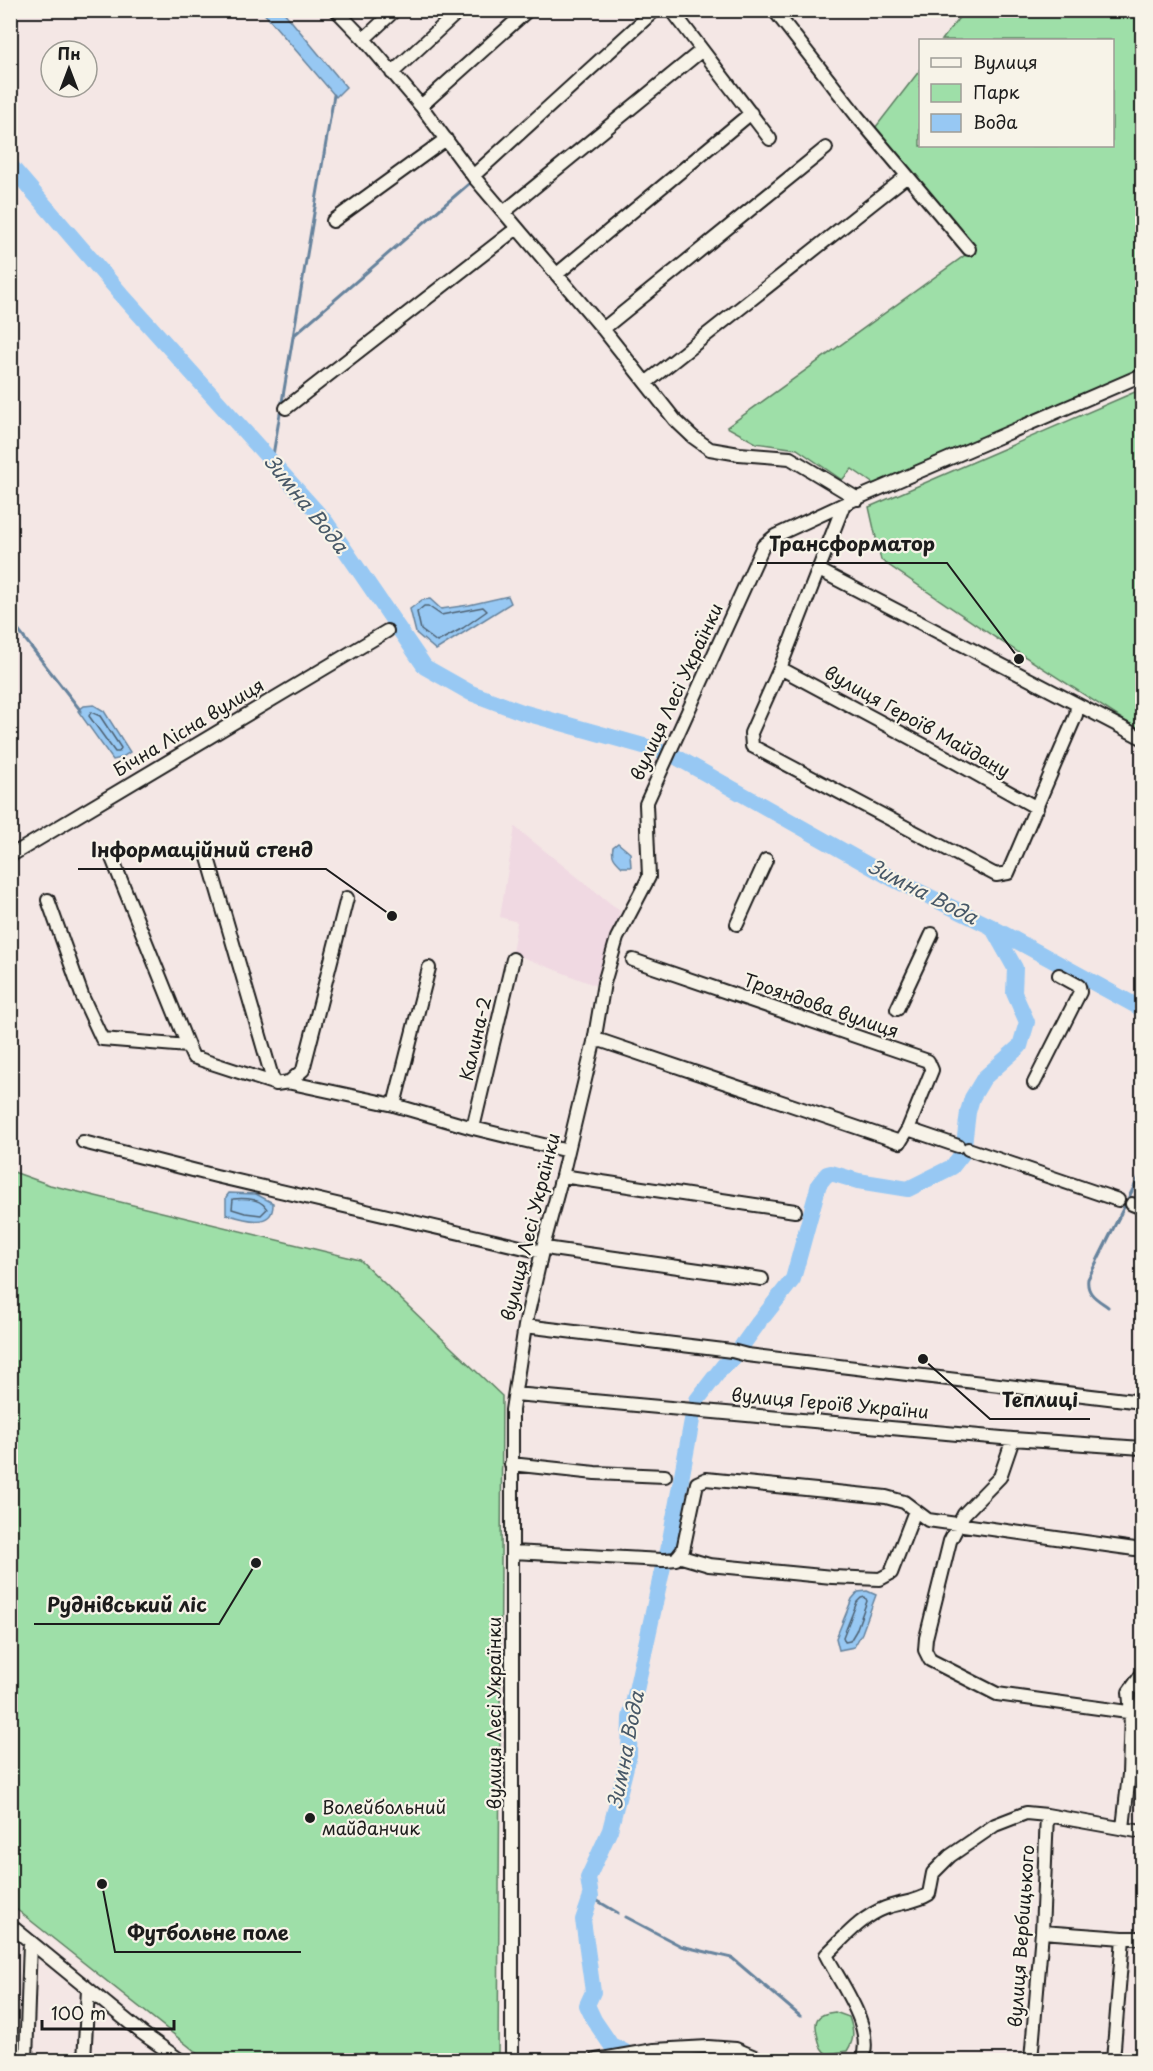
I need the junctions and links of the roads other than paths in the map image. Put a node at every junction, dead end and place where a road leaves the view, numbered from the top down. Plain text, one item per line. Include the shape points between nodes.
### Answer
1 (336, 10) edge
2 (394, 10) edge
3 (460, 10) edge
4 (528, 10) edge
5 (655, 10) edge
6 (790, 10) edge
7 (674, 13) dead end
8 (777, 15) edge
9 (364, 39) junction
10 (702, 50) junction
11 (392, 73) junction
12 (421, 106) junction
13 (751, 113) junction
14 (446, 139) junction
15 (770, 139) dead end
16 (826, 148) dead end
17 (473, 176) junction
18 (907, 176) junction
19 (504, 212) junction
20 (333, 221) dead end
21 (517, 228) junction
22 (969, 249) dead end
23 (557, 274) junction
24 (603, 329) junction
25 (1143, 375) edge
26 (647, 382) junction
27 (286, 408) dead end
28 (858, 499) junction
29 (844, 504) junction
30 (819, 570) junction
31 (387, 631) dead end
32 (780, 668) junction
33 (1077, 705) junction
34 (1143, 738) edge
35 (1037, 808) junction
36 (206, 851) dead end
37 (10, 856) edge
38 (112, 858) dead end
39 (766, 860) dead end
40 (347, 898) dead end
41 (48, 900) dead end
42 (736, 924) dead end
43 (932, 934) dead end
44 (513, 959) dead end
45 (633, 960) dead end
46 (429, 968) dead end
47 (1059, 975) dead end
48 (897, 1010) dead end
49 (594, 1042) junction
50 (188, 1046) junction
51 (279, 1081) junction
52 (1034, 1083) dead end
53 (394, 1105) junction
54 (473, 1128) junction
55 (908, 1129) junction
56 (83, 1142) dead end
57 (568, 1151) junction
58 (562, 1176) junction
59 (1118, 1200) dead end
60 (795, 1211) dead end
61 (542, 1250) junction
62 (762, 1279) dead end
63 (525, 1326) junction
64 (514, 1394) junction
65 (1143, 1402) edge
66 (1013, 1439) junction
67 (1143, 1448) edge
68 (511, 1464) junction
69 (665, 1476) dead end
70 (915, 1511) junction
71 (957, 1525) junction
72 (1143, 1550) edge
73 (513, 1552) junction
74 (669, 1559) junction
75 (1143, 1674) edge
76 (1137, 1714) edge
77 (1047, 1815) junction
78 (1123, 1828) junction
79 (1143, 1832) edge
80 (10, 1925) edge
81 (1042, 1932) junction
82 (1123, 1938) junction
83 (1143, 1938) edge
84 (30, 1942) junction
85 (88, 1990) junction
86 (26, 2061) edge
87 (84, 2061) edge
88 (180, 2061) edge
89 (512, 2061) edge
90 (596, 2061) edge
91 (762, 2061) edge
92 (862, 2061) edge
93 (1031, 2061) edge
94 (1113, 2061) edge

1 - 9 street
2 - 9 street
3 - 11 street
4 - 12 street
5 - 17 street
6 - 8 street
7 - 10 street
8 - 18 street
9 - 11 street
10 - 13 street
10 - 19 street
11 - 12 street
12 - 14 street
13 - 15 street
13 - 23 street
14 - 17 street
14 - 20 street
16 - 24 street
17 - 19 street
18 - 22 street
18 - 26 street
19 - 21 street
21 - 23 street
21 - 27 street
23 - 24 street
24 - 26 street
25 - 28 street, вулиця Лесі Українки
26 - 28 street via 675,420 710,449 790,458
28 - 29 street, вулиця Лесі Українки
29 - 30 street
29 - 49 street, вулиця Лесі Українки via 763,546 646,804 649,877 616,938
30 - 32 street
30 - 33 street
31 - 37 street, Бічна Лісна вулиця
32 - 35 street, вулиця Героїв Майдану
32 - 35 street via 751,733 752,746 996,875 1008,873
33 - 34 street
33 - 35 street
36 - 51 street
38 - 50 street
39 - 42 street
40 - 51 street via 303,1070 296,1078
41 - 50 street via 102,1039
43 - 48 street
44 - 54 street, Калина-2
45 - 55 street, Трояндова вулиця via 928,1061 932,1070
46 - 53 street
47 - 52 street via 1079,986 1080,992
49 - 55 street via 602,1041 900,1142
49 - 57 street, вулиця Лесі Українки
50 - 51 street via 193,1057
51 - 53 street
53 - 54 street
54 - 57 street
55 - 59 street
56 - 61 street
57 - 58 street, вулиця Лесі Українки
58 - 60 street
58 - 61 street, вулиця Лесі Українки
61 - 62 street
61 - 63 street, вулиця Лесі Українки
63 - 64 street, вулиця Лесі Українки
63 - 65 street
64 - 66 street, вулиця Героїв України
64 - 68 street, вулиця Лесі Українки
66 - 67 street, вулиця Героїв України
66 - 71 street via 1000,1477
68 - 69 street
68 - 73 street, вулиця Лесі Українки
70 - 71 street via 928,1520
70 - 74 street via 891,1573 880,1579
70 - 74 street via 904,1502 886,1497 706,1479 697,1483 683,1550
71 - 72 street
71 - 76 street via 945,1557 926,1638 930,1660 997,1694
73 - 74 street
73 - 89 street, вулиця Лесі Українки
75 - 76 street via 1130,1692
76 - 78 street
77 - 78 street
77 - 81 street, вулиця Вербицького
77 - 92 street via 1026,1813 995,1825 933,1873 929,1894 919,1901 886,1907 868,1916 826,1955 861,2023
78 - 79 street
80 - 84 street
81 - 82 street
81 - 93 street, вулиця Вербицького
82 - 83 street
82 - 94 street
84 - 85 street
84 - 86 street
85 - 87 street
85 - 88 street
90 - 91 street via 645,2051 708,2047 736,2049

